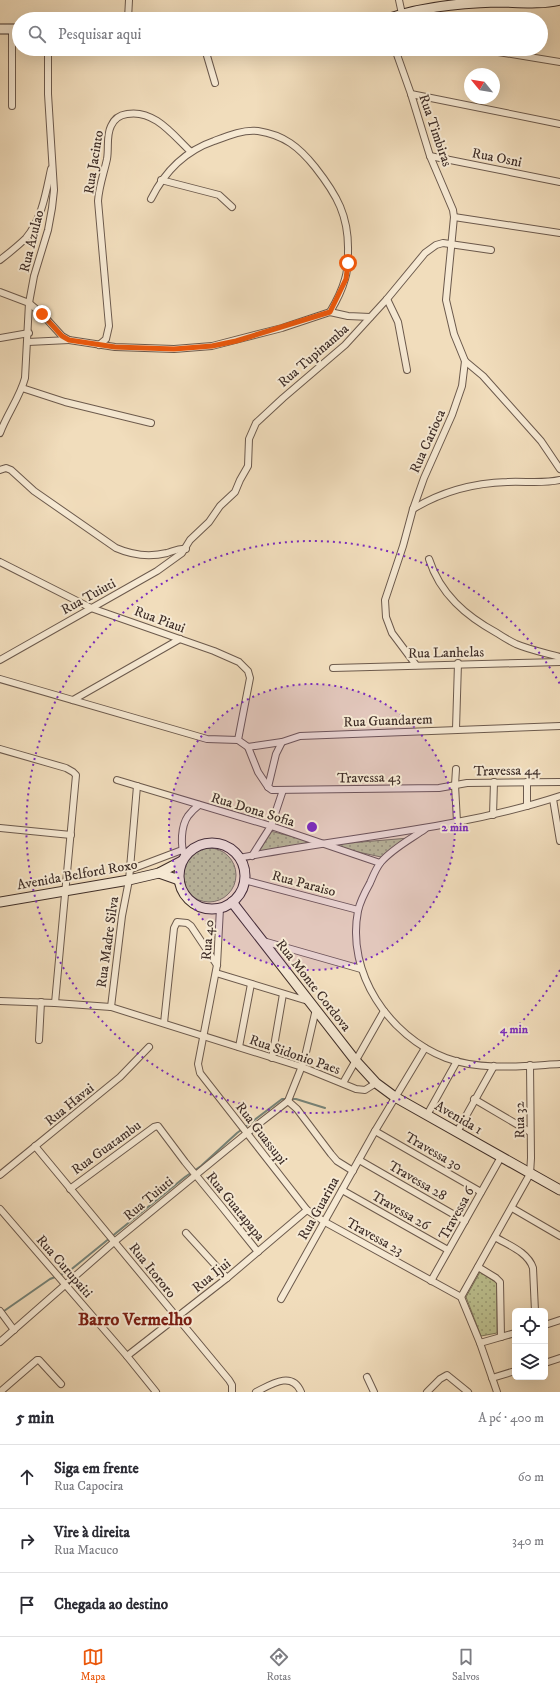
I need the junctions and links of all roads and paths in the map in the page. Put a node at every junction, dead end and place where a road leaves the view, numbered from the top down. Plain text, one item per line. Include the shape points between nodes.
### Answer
1 (129, 0) edge
2 (399, 0) edge
3 (560, 0) edge
4 (128, 12) edge
5 (402, 12) edge
6 (413, 12) edge
7 (0, 29) edge
8 (12, 29) edge
9 (14, 56) edge
10 (48, 56) edge
11 (206, 56) edge
12 (397, 56) edge
13 (523, 56) edge
14 (560, 62) edge
15 (215, 83) dead end
16 (411, 94) junction
17 (12, 106) dead end
18 (560, 124) edge
19 (190, 151) junction
20 (430, 156) junction
21 (52, 163) junction
22 (161, 180) junction
23 (560, 182) edge
24 (151, 199) dead end
25 (232, 206) dead end
26 (454, 217) junction
27 (560, 233) edge
28 (451, 244) junction
29 (491, 250) dead end
30 (0, 260) edge
31 (0, 292) edge
32 (387, 299) junction
33 (29, 303) junction
34 (330, 312) junction
35 (370, 317) junction
36 (28, 333) junction
37 (0, 338) edge
38 (69, 340) junction
39 (28, 342) junction
40 (99, 345) junction
41 (465, 361) junction
42 (407, 370) dead end
43 (22, 388) junction
44 (151, 423) dead end
45 (0, 432) edge
46 (248, 466) joint
47 (560, 469) edge
48 (0, 470) edge
49 (560, 480) edge
50 (413, 509) junction
51 (186, 549) junction
52 (429, 559) dead end
53 (0, 562) edge
54 (91, 608) junction
55 (180, 639) junction
56 (560, 657) edge
57 (0, 660) edge
58 (560, 662) edge
59 (458, 664) junction
60 (416, 665) junction
61 (333, 668) dead end
62 (0, 678) edge
63 (73, 700) junction
64 (560, 726) edge
65 (456, 729) junction
66 (238, 740) junction
67 (282, 742) junction
68 (248, 747) junction
69 (0, 749) edge
70 (456, 769) dead end
71 (117, 780) dead end
72 (494, 782) junction
73 (527, 782) junction
74 (560, 782) edge
75 (455, 785) junction
76 (137, 786) junction
77 (268, 786) junction
78 (283, 790) junction
79 (560, 796) edge
80 (553, 799) junction
81 (199, 804) junction
82 (527, 806) junction
83 (493, 815) junction
84 (457, 822) junction
85 (271, 826) junction
86 (0, 828) edge
87 (425, 829) junction
88 (70, 835) junction
89 (560, 841) edge
90 (323, 844) junction
91 (183, 856) junction
92 (252, 856) junction
93 (239, 858) junction
94 (380, 863) junction
95 (130, 870) junction
96 (159, 873) junction
97 (129, 880) junction
98 (179, 880) junction
99 (244, 880) junction
100 (66, 892) junction
101 (0, 902) edge
102 (232, 902) junction
103 (220, 908) junction
104 (358, 910) junction
105 (262, 940) junction
106 (217, 965) junction
107 (361, 969) junction
108 (216, 973) junction
109 (251, 984) junction
110 (283, 994) junction
111 (0, 1001) edge
112 (310, 1001) junction
113 (40, 1002) junction
114 (55, 1003) junction
115 (111, 1007) junction
116 (316, 1009) junction
117 (384, 1011) junction
118 (164, 1023) junction
119 (204, 1036) junction
120 (38, 1040) dead end
121 (149, 1047) dead end
122 (238, 1047) junction
123 (425, 1048) junction
124 (272, 1058) junction
125 (355, 1060) junction
126 (457, 1061) junction
127 (560, 1064) edge
128 (494, 1066) junction
129 (530, 1066) junction
130 (302, 1067) junction
131 (343, 1083) junction
132 (376, 1083) junction
133 (394, 1097) junction
134 (289, 1099) junction
135 (474, 1099) junction
136 (427, 1115) junction
137 (158, 1126) joint
138 (375, 1130) junction
139 (245, 1131) junction
140 (457, 1132) junction
141 (530, 1132) junction
142 (35, 1146) junction
143 (501, 1157) junction
144 (359, 1160) junction
145 (353, 1171) junction
146 (193, 1172) junction
147 (530, 1174) junction
148 (0, 1175) edge
149 (70, 1189) junction
150 (342, 1190) junction
151 (560, 1190) edge
152 (482, 1192) junction
153 (512, 1208) junction
154 (0, 1209) edge
155 (307, 1210) junction
156 (465, 1221) junction
157 (325, 1222) junction
158 (186, 1233) dead end
159 (560, 1236) edge
160 (495, 1237) junction
161 (112, 1240) junction
162 (448, 1250) junction
163 (258, 1252) junction
164 (478, 1267) junction
165 (227, 1278) junction
166 (431, 1280) junction
167 (65, 1285) junction
168 (461, 1297) junction
169 (281, 1299) dead end
170 (535, 1308) edge
171 (0, 1311) edge
172 (177, 1318) junction
173 (560, 1320) edge
174 (548, 1323) edge
175 (14, 1330) junction
176 (512, 1334) edge
177 (501, 1337) junction
178 (0, 1342) edge
179 (480, 1342) junction
180 (127, 1356) junction
181 (560, 1358) edge
182 (548, 1362) edge
183 (512, 1373) edge
184 (367, 1377) dead end
185 (492, 1378) junction
186 (61, 1384) dead end
187 (0, 1392) edge
188 (156, 1392) edge
189 (232, 1392) edge
190 (256, 1392) edge
191 (301, 1392) edge
192 (374, 1392) edge
193 (427, 1392) edge
194 (468, 1392) edge
195 (497, 1392) edge

1 - 4 street
2 - 5 street
3 - 6 street via 480,2
7 - 8 street
9 - 17 street
10 - 21 street, Rua Azulao
11 - 15 street
12 - 16 street, Rua Timbiras
13 - 14 street
16 - 18 street
16 - 20 street, Rua Timbiras
19 - 22 street
19 - 34 street via 246,131 257,131 288,141 301,150 322,176 345,218 348,238 346,279
19 - 40 street, Rua Jacinto via 148,115 120,115 110,126 107,158 98,201 109,326 106,339
20 - 23 street, Rua Osni
20 - 26 street, Rua Timbiras via 451,203
21 - 30 street via 36,222 26,238
21 - 33 street, Rua Azulao via 52,208
22 - 24 street
22 - 25 street via 219,195
26 - 27 street
26 - 28 street, Rua Carioca
28 - 29 street
28 - 32 street, Rua Tupinamba via 436,245 425,254
28 - 41 street, Rua Carioca via 446,300 454,334
31 - 33 street
32 - 35 street, Rua Tupinamba
32 - 42 street via 398,322
33 - 36 street, Rua Azulao
33 - 38 street
34 - 35 street
34 - 40 street via 282,328 212,346 174,349
35 - 46 street, Rua Tupinamba via 345,345 266,412 256,424 249,439
36 - 37 street
36 - 39 street, Rua Azulao
38 - 39 street
38 - 40 street
39 - 43 street, Rua Azulao via 27,369
41 - 47 street via 483,376 537,436
41 - 50 street, Rua Carioca via 457,401 426,471
43 - 44 street via 65,402
43 - 45 street, Rua Azulao
46 - 51 street, Rua Tuiuti via 235,492 190,540
48 - 51 street via 11,470 34,492 116,548 131,553 149,554
49 - 50 street via 473,486 429,499
50 - 60 street, Rua Carioca via 385,600 386,617 392,633
51 - 54 street, Rua Tuiuti via 157,571
52 - 56 street via 445,592 470,616 516,644
53 - 54 street, Rua Piaui
54 - 55 street, Rua Piaui
54 - 57 street, Rua Tuiuti
55 - 63 street
55 - 66 street, Rua Piaui via 239,662 248,671 250,678
58 - 59 street, Rua Lanhelas
59 - 60 street, Rua Lanhelas
59 - 65 street
60 - 61 street, Rua Lanhelas
62 - 63 street
63 - 66 street via 207,739
64 - 65 street, Rua Guandarem
65 - 67 street, Rua Guandarem via 313,735
66 - 68 street
67 - 68 street
67 - 77 street via 276,754
68 - 77 street via 258,772
69 - 88 street via 74,772 76,775
70 - 75 street
71 - 76 street, Rua Dona Sofia
72 - 73 street, Travessa 44
72 - 75 street, Travessa 44
72 - 83 street
73 - 74 street, Travessa 44
73 - 82 street
75 - 78 street, Travessa 43 via 439,788
75 - 84 street
76 - 81 street, Rua Dona Sofia
76 - 95 street, Rua Madre Silva
77 - 78 street via 272,790
78 - 85 street
79 - 80 street
80 - 82 street
80 - 89 street
81 - 85 street, Rua Dona Sofia
81 - 91 street via 187,817 184,825
82 - 83 street
83 - 84 street
84 - 87 street
85 - 90 street, Rua Dona Sofia
85 - 92 street
86 - 88 street
87 - 90 street
87 - 94 street
88 - 100 street
90 - 92 street
90 - 94 street, Rua Dona Sofia
91 - 93 street, Avenida Belford Roxo via 197,846 216,843 233,851
91 - 95 street
91 - 96 street, Avenida Belford Roxo
91 - 98 street
92 - 93 street
93 - 99 street via 244,869
94 - 104 street
95 - 97 street, Rua Madre Silva
96 - 97 street, Avenida Belford Roxo
96 - 98 street, Avenida Belford Roxo
97 - 100 street, Avenida Belford Roxo
97 - 115 street, Rua Madre Silva
98 - 103 street via 182,890 194,903 211,909
99 - 102 street via 240,892
99 - 104 street, Rua Paraiso
100 - 101 street, Avenida Belford Roxo
100 - 114 street
102 - 103 street
102 - 105 street, Rua Monte Cordova
103 - 106 street, Rua 40
104 - 107 street via 357,939
105 - 107 street
105 - 112 street, Rua Monte Cordova
106 - 108 street, Rua 40
106 - 118 street via 191,926 177,922 174,928
107 - 117 street
108 - 109 street
108 - 119 street
109 - 110 street
109 - 122 street
110 - 112 street
110 - 124 street
111 - 113 street, Rua Sidonio Paes
112 - 116 street, Rua Monte Cordova
113 - 114 street, Rua Sidonio Paes
113 - 120 street
114 - 115 street, Rua Sidonio Paes
115 - 118 street, Rua Sidonio Paes
116 - 125 street, Rua Monte Cordova
116 - 130 street
117 - 123 street via 403,1033
117 - 125 street
118 - 119 street, Rua Sidonio Paes
119 - 122 street, Rua Sidonio Paes
119 - 139 street, Rua Guassupi via 198,1069
121 - 142 street, Rua Havai via 120,1077
122 - 124 street, Rua Sidonio Paes
123 - 126 street
123 - 133 street
124 - 130 street, Rua Sidonio Paes
125 - 131 street
125 - 132 street, Rua Monte Cordova
126 - 128 street
126 - 136 street
127 - 129 street
128 - 129 street
128 - 135 street
129 - 141 street, Rua 32
130 - 131 street, Rua Sidonio Paes
130 - 134 street
131 - 132 street, Rua Sidonio Paes via 360,1090 365,1090
132 - 133 street, Avenida 1
133 - 136 street, Avenida 1
133 - 138 street
134 - 139 street, Rua Tuiuti
134 - 145 street, Rua Guarina via 337,1161
135 - 140 street
135 - 141 street
136 - 140 street, Avenida 1
137 - 146 street, Rua Guatapapa
137 - 149 street, Rua Guatambu
138 - 144 street
138 - 152 street, Travessa 30
139 - 146 street, Rua Tuiuti
139 - 155 street, Rua Guassupi
140 - 143 street, Avenida 1
141 - 147 street, Rua 32
142 - 148 street, Rua Havai
142 - 149 street, Rua Itororo
143 - 147 street, Avenida 1
143 - 152 street, Travessa 6
144 - 145 street
144 - 156 street, Travessa 28
145 - 150 street, Rua Guarina
146 - 161 street, Rua Tuiuti
146 - 163 street, Rua Guatapapa
147 - 151 street, Avenida 1
147 - 153 street
149 - 161 street, Rua Itororo
150 - 157 street, Rua Guarina
150 - 162 street, Travessa 26
152 - 156 street, Travessa 6
153 - 159 street
153 - 160 street
154 - 167 street, Rua Curupaiti
155 - 157 street, Travessa 23
155 - 163 street, Rua Ijui
156 - 162 street, Travessa 6
157 - 166 street, Travessa 23
157 - 169 street, Rua Guarina
158 - 165 street
160 - 164 street
160 - 170 street via 523,1254 531,1262
161 - 167 street, Rua Tuiuti
161 - 172 street, Rua Itororo
162 - 166 street, Travessa 6
163 - 165 street, Rua Ijui
164 - 168 street
164 - 177 street via 500,1282
165 - 172 street, Rua Ijui
166 - 168 street
167 - 175 street, Rua Tuiuti
167 - 180 street, Rua Curupaiti
168 - 179 street
171 - 175 street
172 - 180 street, Rua Ijui
172 - 189 street, Rua Itororo via 229,1380
173 - 174 street
175 - 178 street, Rua Tuiuti
176 - 177 street
177 - 179 street
179 - 185 street
180 - 188 street, Rua Curupaiti
181 - 182 street
183 - 185 street
184 - 192 street
185 - 195 street
186 - 187 street via 40,1360 37,1360
190 - 191 street via 283,1380 290,1380
193 - 194 street via 447,1375

